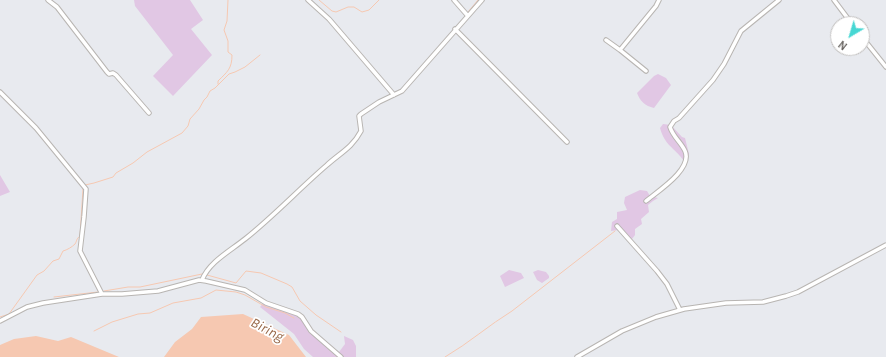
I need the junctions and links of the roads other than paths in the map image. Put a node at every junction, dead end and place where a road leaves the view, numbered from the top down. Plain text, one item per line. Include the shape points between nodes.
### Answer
1 (48, 0) edge
2 (308, 0) edge
3 (454, 0) edge
4 (482, 0) edge
5 (659, 0) edge
6 (779, 0) edge
7 (834, 0) edge
8 (468, 16) junction
9 (846, 16) edge
10 (455, 29) junction
11 (606, 40) dead end
12 (870, 46) edge
13 (620, 50) junction
14 (886, 66) edge
15 (646, 71) dead end
16 (0, 92) edge
17 (394, 95) junction
18 (149, 113) dead end
19 (567, 142) dead end
20 (646, 202) dead end
21 (618, 226) dead end
22 (886, 245) edge
23 (202, 280) junction
24 (102, 294) junction
25 (680, 310) junction
26 (0, 322) edge
27 (341, 357) edge
28 (577, 357) edge

1 - 18 street via 57,7 107,72 116,75
2 - 17 street via 329,19
3 - 8 street
4 - 8 street
5 - 13 street
6 - 20 street via 741,31 713,80 670,127 684,149 685,163 677,175
7 - 9 street
8 - 10 street
10 - 17 street via 402,90
10 - 19 street
11 - 13 street
12 - 14 street
13 - 15 street
16 - 24 street via 36,128 86,189 80,251
17 - 23 street via 361,114 361,131 346,151 327,164 267,220 213,263
21 - 25 street via 672,291
22 - 25 street via 786,296 763,302 726,303
23 - 24 street via 158,290
23 - 27 street via 245,290 266,303 298,314 311,331
24 - 26 street via 26,307
25 - 28 street via 622,331

